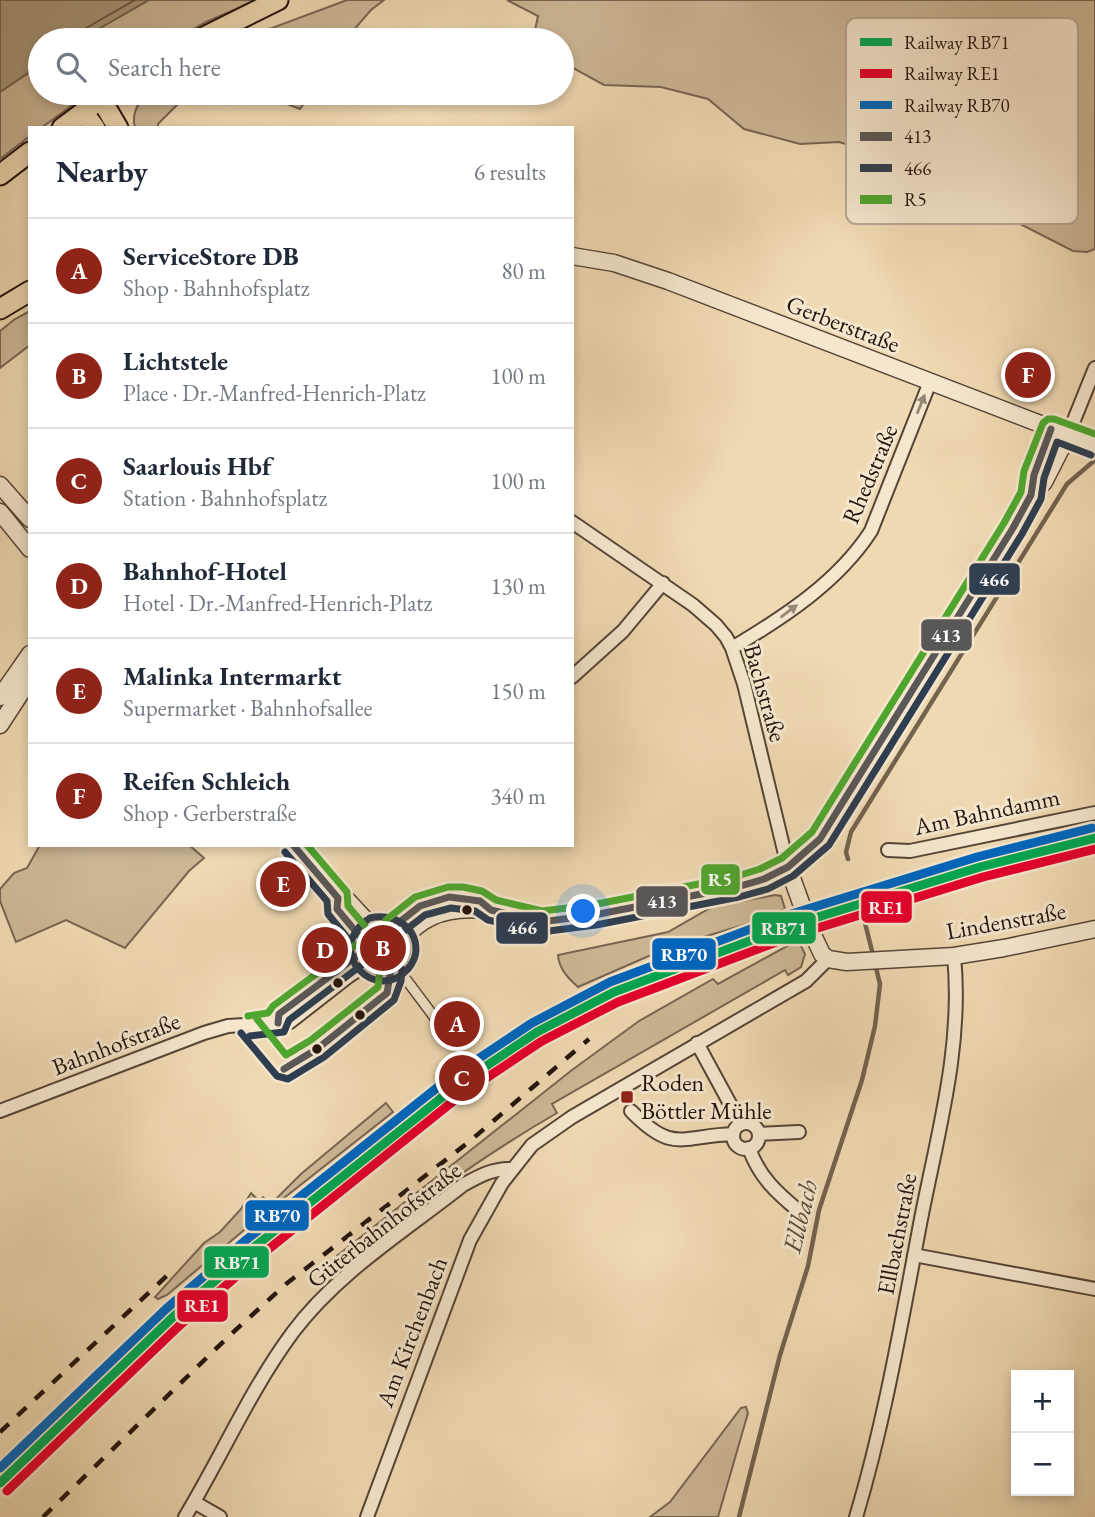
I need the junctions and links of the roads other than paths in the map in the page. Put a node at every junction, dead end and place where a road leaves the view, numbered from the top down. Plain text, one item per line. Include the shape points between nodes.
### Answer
1 (278, 0) edge
2 (222, 28) edge
3 (93, 105) edge
4 (109, 105) edge
5 (83, 112) junction
6 (65, 126) edge
7 (94, 126) edge
8 (117, 126) edge
9 (28, 154) edge
10 (0, 176) edge
11 (574, 256) edge
12 (28, 292) edge
13 (0, 309) edge
14 (1095, 368) edge
15 (930, 382) junction
16 (1051, 429) junction
17 (1068, 435) junction
18 (1095, 445) edge
19 (0, 485) edge
20 (1031, 495) junction
21 (0, 512) edge
22 (26, 514) edge
23 (574, 523) edge
24 (28, 547) edge
25 (663, 583) junction
26 (732, 648) junction
27 (28, 657) edge
28 (574, 675) edge
29 (28, 682) edge
30 (0, 697) edge
31 (0, 725) edge
32 (1095, 813) edge
33 (295, 847) edge
34 (888, 850) dead end
35 (788, 867) junction
36 (801, 903) tunnel mouth
37 (1095, 929) edge
38 (398, 934) junction
39 (813, 935) tunnel mouth
40 (366, 946) junction
41 (954, 956) junction
42 (828, 959) junction
43 (396, 966) junction
44 (435, 1018) dead end
45 (697, 1043) junction
46 (0, 1111) edge
47 (631, 1111) dead end
48 (737, 1129) junction
49 (799, 1132) dead end
50 (759, 1134) junction
51 (749, 1148) junction
52 (512, 1169) junction
53 (800, 1212) dead end
54 (914, 1255) junction
55 (1095, 1289) edge
56 (194, 1502) junction
57 (185, 1517) edge
58 (220, 1517) edge
59 (367, 1517) edge
60 (856, 1517) edge

1 - 2 main road
3 - 5 main road
4 - 8 main road
5 - 6 main road
5 - 7 main road
9 - 10 main road
11 - 15 street, Gerberstraße via 625,266
12 - 13 main road
14 - 17 street
15 - 16 street, Gerberstraße
26 -> 15 street, Rhedstraße via 810,595 859,550 872,531
16 - 17 street, Gerberstraße
16 - 20 street
17 - 18 street, Gerberstraße
17 - 20 street via 1044,482
19 - 22 street
20 - 35 street via 820,839
21 - 24 street
23 - 25 street, Bachstraße
25 - 26 street, Bachstraße via 716,625
25 - 28 street via 623,631
26 - 35 street, Bachstraße
27 - 30 street
29 - 31 street
32 - 34 street, Am Bahndamm via 910,851
33 - 40 street via 338,898 347,900
35 - 36 street
35 - 38 street via 737,887 541,922 495,911 454,909
37 - 41 street, Lindenstraße
38 - 40 street via 383,926
38 - 43 street via 404,954
39 - 42 street
40 - 43 street via 379,970
40 - 46 street, Bahnhofstraße via 279,1014 278,1023 228,1026 204,1033
41 - 42 street, Lindenstraße
41 - 54 street, Ellbachstraße via 956,1032
42 - 45 street via 806,981
43 - 44 street
45 - 48 street
45 - 52 street via 545,1133
47 - 48 street via 657,1135 673,1140
48 - 50 street via 753,1125
48 - 51 street via 737,1145
49 - 50 street
50 - 51 street via 757,1143
51 - 53 street via 762,1177
52 - 56 street, Güterbahnhofstraße via 484,1173 463,1185 319,1301 269,1369
52 - 59 street, Am Kirchenbach via 466,1250
54 - 55 street
54 - 60 street, Ellbachstraße
56 - 57 street, Güterbahnhofstraße
56 - 58 street

